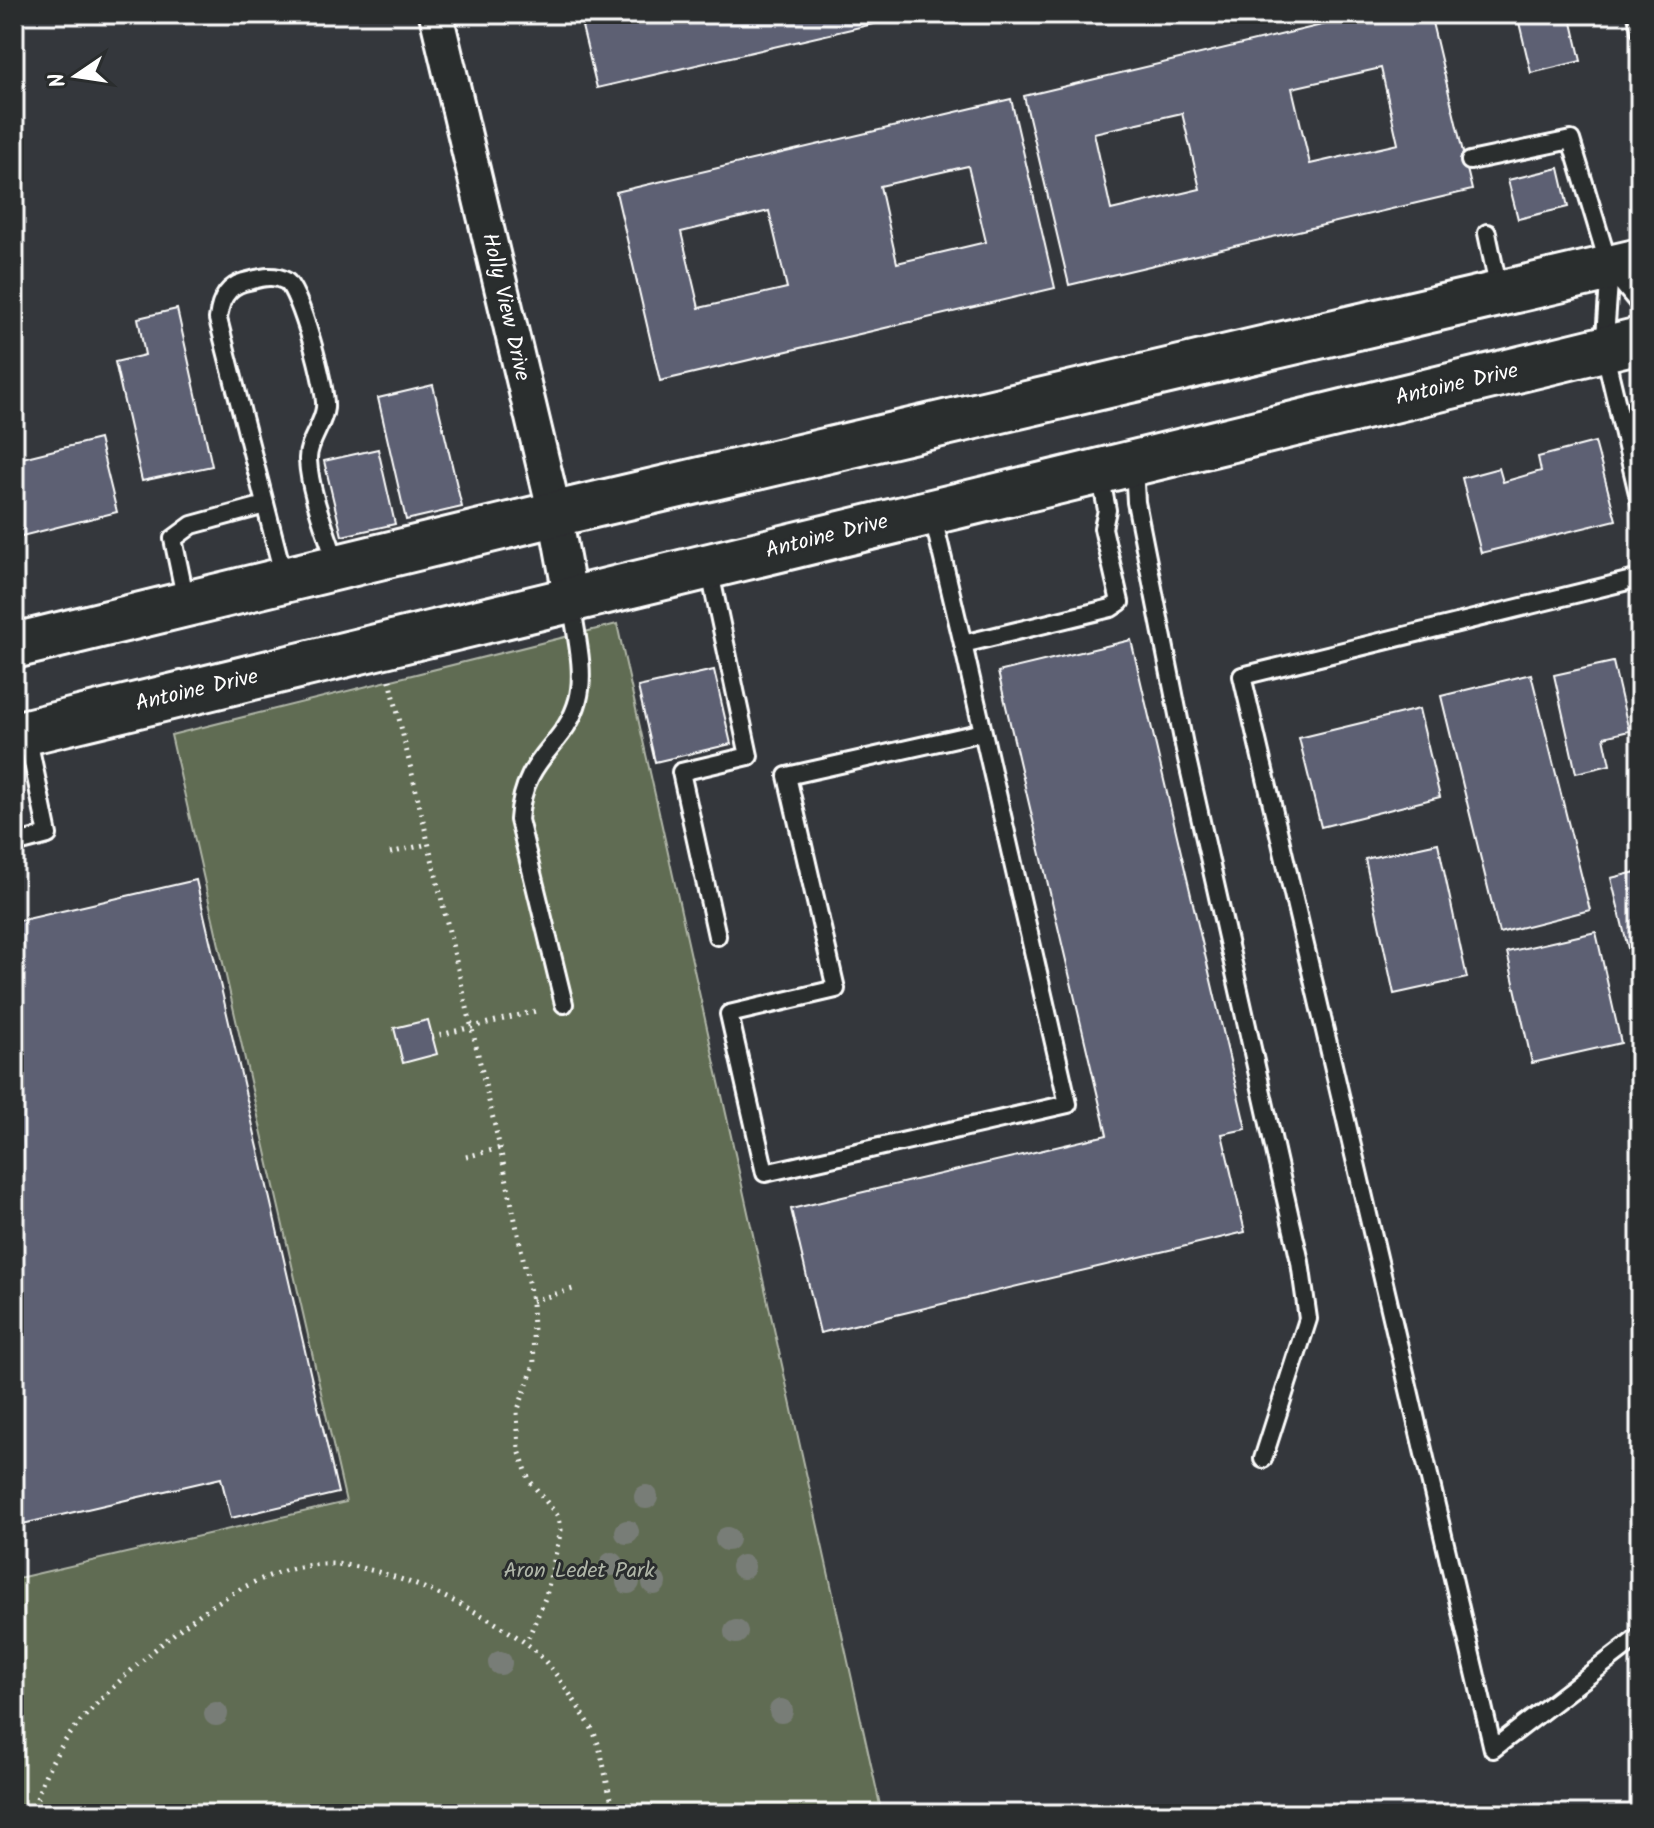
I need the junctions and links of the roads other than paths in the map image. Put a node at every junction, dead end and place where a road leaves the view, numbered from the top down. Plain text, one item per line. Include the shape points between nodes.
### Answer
1 (436, 14) edge
2 (1637, 14) edge
3 (1640, 30) edge
4 (1470, 161) dead end
5 (1487, 233) dead end
6 (1625, 265) edge
7 (1500, 295) junction
8 (1640, 305) edge
9 (1622, 345) edge
10 (1117, 465) junction
11 (1640, 502) edge
12 (265, 505) junction
13 (932, 511) junction
14 (555, 514) junction
15 (337, 567) junction
16 (709, 567) junction
17 (1640, 578) edge
18 (285, 580) junction
19 (571, 601) junction
20 (187, 604) junction
21 (963, 644) junction
22 (14, 646) edge
23 (983, 732) junction
24 (20, 734) edge
25 (14, 844) edge
26 (717, 936) dead end
27 (564, 1004) road end
28 (1263, 1459) dead end
29 (1640, 1636) edge

1 - 14 street, Holly View Drive
2 - 3 lane
4 - 6 lane via 1571,140
5 - 7 lane
6 - 7 main road
6 - 8 lane
6 - 9 lane
7 - 14 main road
9 - 10 main road, Antoine Drive
9 - 11 lane
10 - 13 main road, Antoine Drive
10 - 21 lane via 1103,528 1120,602
10 - 28 lane via 1136,502 1185,750 1300,1262 1308,1319
12 - 15 lane via 218,319 220,304 236,284 277,277 298,297 323,389 326,407 307,457
12 - 18 lane
12 - 20 lane via 192,525 173,539
13 - 16 main road, Antoine Drive
13 - 21 lane
14 - 15 main road
14 - 19 street, Holly View Drive
15 - 18 main road
16 - 19 main road, Antoine Drive
16 - 26 lane via 749,756 681,772
17 - 29 lane via 1242,676 1493,1749
18 - 20 main road
19 - 24 main road, Antoine Drive
19 - 27 lane via 578,699 521,792 519,820
20 - 22 main road
21 - 23 lane
23 - 23 lane via 787,776 836,989 729,1014 765,1173 1068,1104
24 - 25 lane via 48,835

